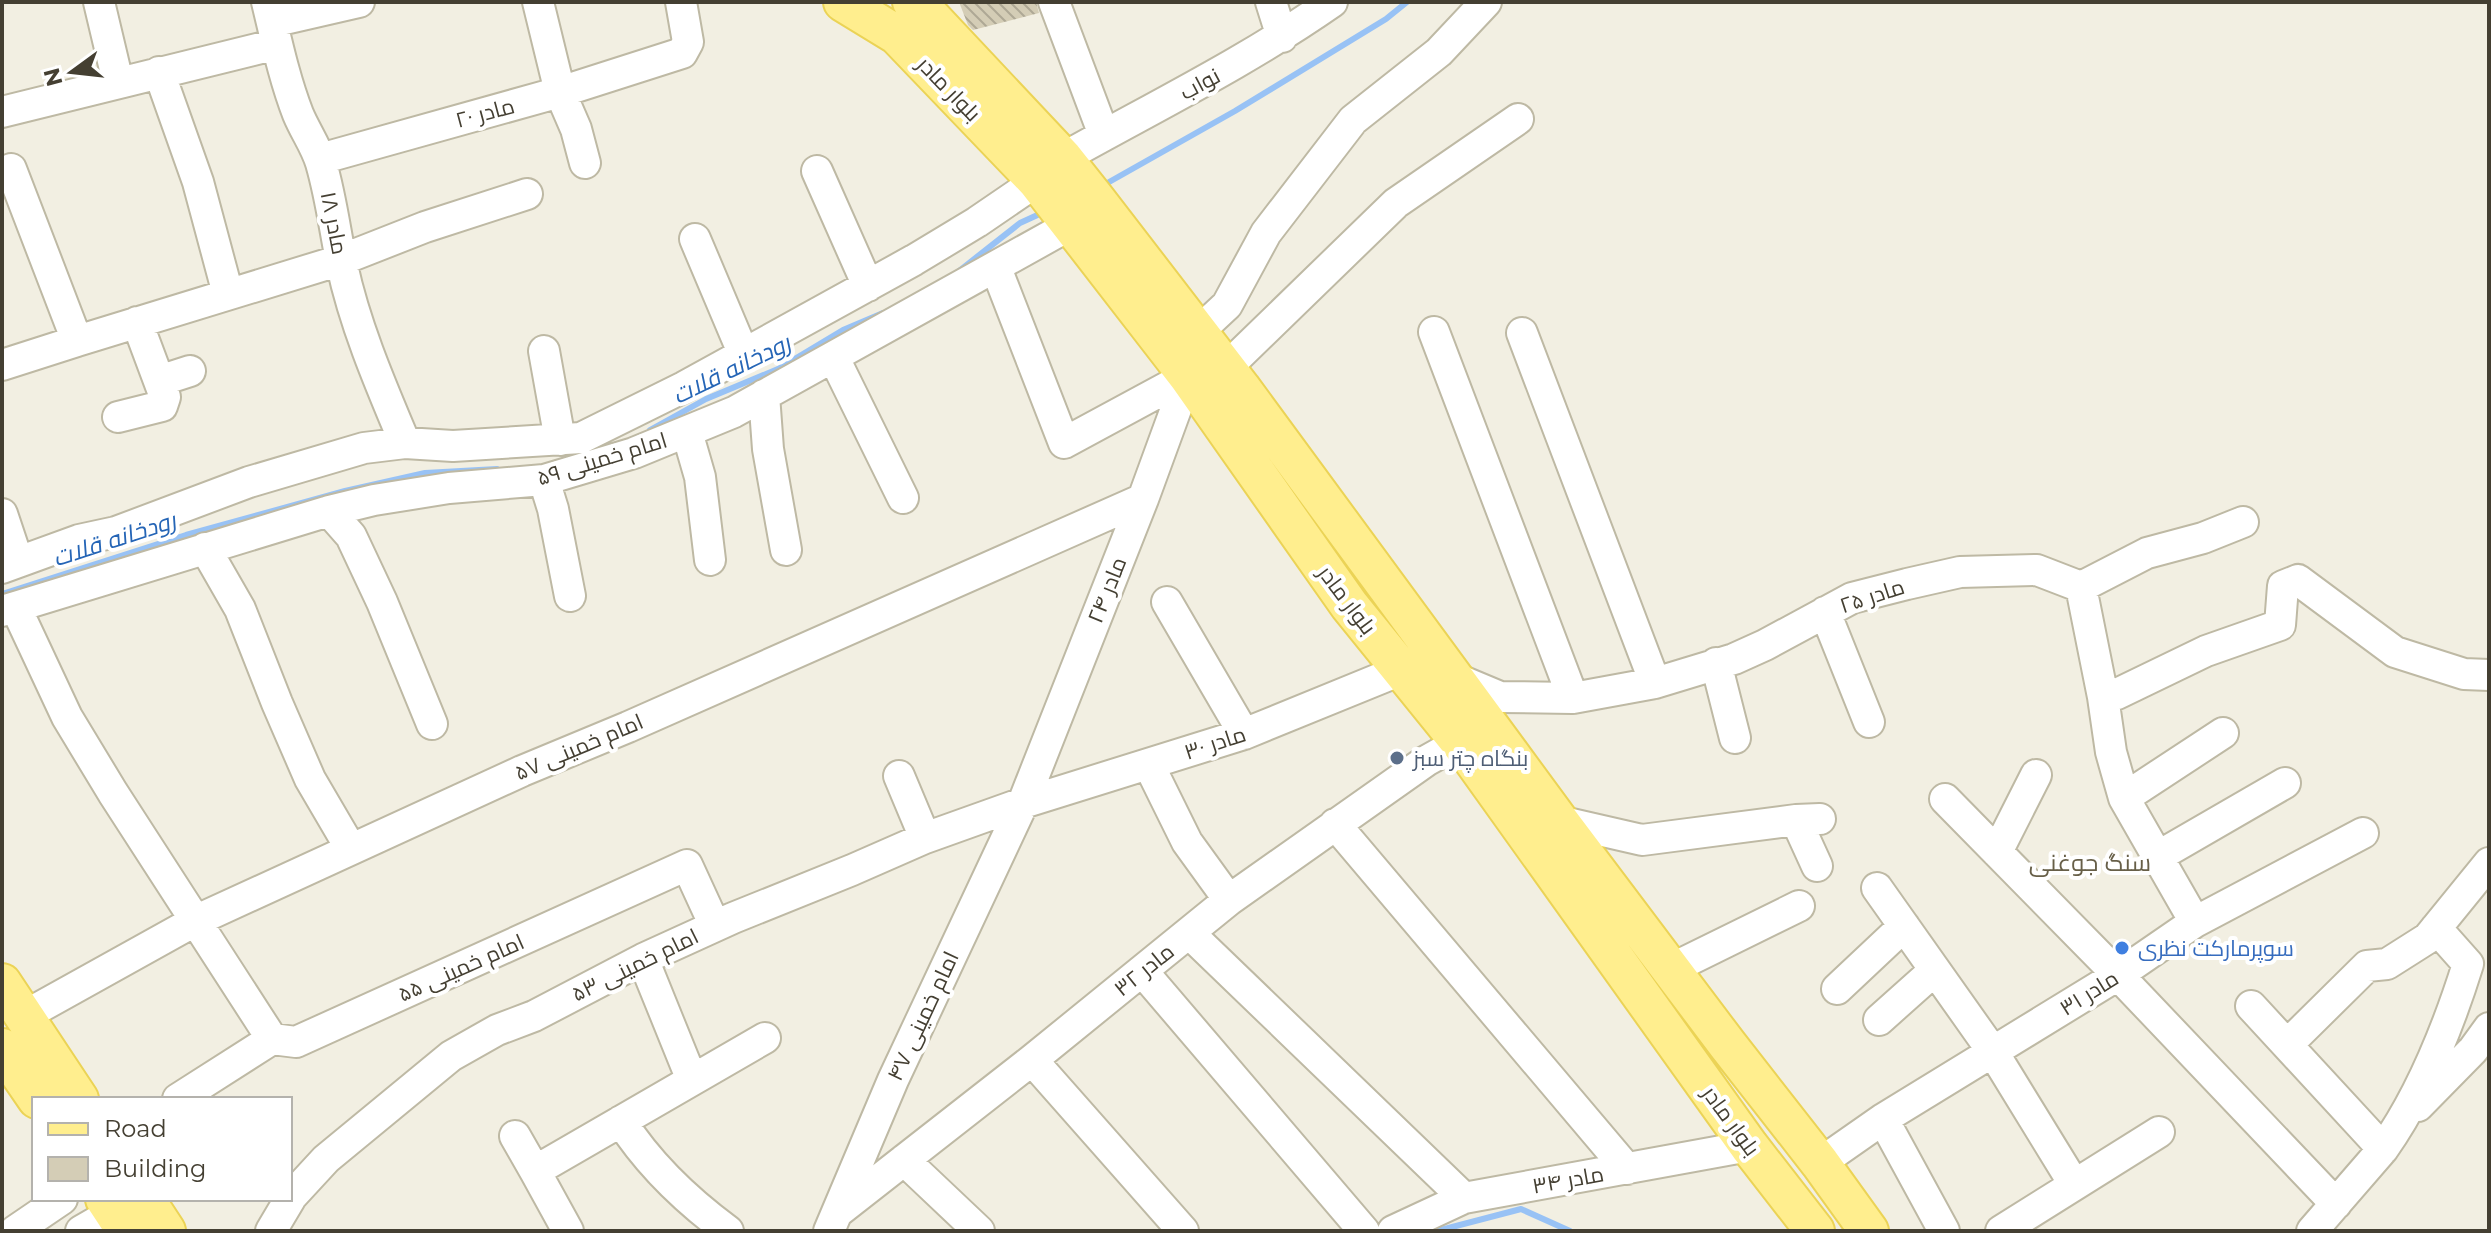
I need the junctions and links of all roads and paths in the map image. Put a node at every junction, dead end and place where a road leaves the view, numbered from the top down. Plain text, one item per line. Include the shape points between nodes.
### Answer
1 (99, 2) edge
2 (359, 2) edge
3 (538, 2) edge
4 (681, 2) edge
5 (843, 2) edge
6 (912, 2) edge
7 (1054, 2) edge
8 (1271, 2) edge
9 (1332, 2) edge
10 (1486, 2) edge
11 (272, 23) edge
12 (1282, 37) junction
13 (159, 72) junction
14 (118, 82) junction
15 (560, 92) junction
16 (2, 112) edge
17 (1518, 119) dead end
18 (1104, 135) junction
19 (320, 159) junction
20 (585, 163) dead end
21 (11, 169) dead end
22 (817, 171) dead end
23 (1063, 191) junction
24 (527, 194) dead end
25 (695, 239) dead end
26 (341, 260) junction
27 (996, 268) junction
28 (868, 286) junction
29 (228, 294) junction
30 (137, 322) junction
31 (1198, 332) junction
32 (1434, 332) dead end
33 (1522, 333) dead end
34 (77, 341) junction
35 (544, 351) dead end
36 (744, 355) junction
37 (834, 358) junction
38 (2, 365) edge
39 (1226, 368) junction
40 (190, 371) dead end
41 (1188, 376) junction
42 (159, 381) junction
43 (764, 395) junction
44 (118, 417) dead end
45 (687, 432) junction
46 (560, 440) junction
47 (405, 443) junction
48 (544, 480) junction
49 (903, 498) dead end
50 (1143, 499) junction
51 (329, 511) junction
52 (2, 514) edge
53 (2243, 522) dead end
54 (205, 548) junction
55 (786, 550) dead end
56 (710, 560) dead end
57 (10, 565) edge
58 (1383, 581) junction
59 (2081, 587) junction
60 (570, 596) dead end
61 (1167, 602) dead end
62 (1349, 605) junction
63 (9, 609) edge
64 (1825, 612) junction
65 (1716, 663) junction
66 (1401, 670) junction
67 (2489, 675) edge
68 (1457, 679) junction
69 (1655, 683) junction
70 (2103, 697) junction
71 (1573, 698) junction
72 (1869, 722) dead end
73 (432, 724) dead end
74 (2223, 733) dead end
75 (1244, 734) junction
76 (1735, 738) dead end
77 (1460, 742) junction
78 (1149, 765) junction
79 (2036, 775) dead end
80 (899, 776) dead end
81 (2285, 783) dead end
82 (2124, 798) junction
83 (1945, 799) dead end
84 (1023, 803) junction
85 (1559, 821) junction
86 (1335, 824) junction
87 (2363, 833) dead end
88 (925, 838) junction
89 (351, 849) junction
90 (1997, 852) junction
91 (2157, 857) junction
92 (2489, 863) edge
93 (1817, 866) dead end
94 (1877, 888) dead end
95 (1229, 900) junction
96 (1799, 906) dead end
97 (195, 921) junction
98 (2195, 922) junction
99 (715, 926) junction
100 (1904, 926) junction
101 (2436, 928) junction
102 (1189, 933) junction
103 (643, 959) junction
104 (1671, 969) junction
105 (1935, 970) junction
106 (1143, 972) junction
107 (2118, 975) junction
108 (2, 983) edge
109 (1837, 989) dead end
110 (2251, 1006) dead end
111 (24, 1016) junction
112 (1879, 1020) dead end
113 (2489, 1028) edge
114 (765, 1038) dead end
115 (272, 1039) junction
116 (2288, 1044) junction
117 (1993, 1052) junction
118 (1032, 1060) junction
119 (692, 1080) junction
120 (78, 1097) edge
121 (181, 1097) edge
122 (1883, 1119) junction
123 (621, 1121) junction
124 (2402, 1123) junction
125 (2159, 1132) dead end
126 (515, 1136) dead end
127 (1749, 1146) junction
128 (2383, 1149) junction
129 (904, 1160) junction
130 (1820, 1163) junction
131 (1627, 1169) junction
132 (535, 1171) junction
133 (2074, 1184) junction
134 (2345, 1194) junction
135 (292, 1197) edge
136 (1464, 1198) junction
137 (59, 1201) edge
138 (289, 1201) edge
139 (122, 1210) edge
140 (834, 1221) edge
141 (15, 1231) edge
142 (81, 1231) edge
143 (166, 1231) edge
144 (271, 1231) edge
145 (568, 1231) edge
146 (728, 1231) edge
147 (979, 1231) edge
148 (1183, 1231) edge
149 (1364, 1231) edge
150 (1393, 1231) edge
151 (1815, 1231) edge
152 (1869, 1231) edge
153 (1944, 1231) edge
154 (2001, 1231) edge
155 (2312, 1231) edge

1 - 14 street
2 - 11 street
3 - 15 street
4 - 15 street, مادر ۲۰ via 688,42 682,53
5 - 23 main road, بلوار مادر via 897,35
6 - 23 main road, بلوار مادر via 924,10
7 - 18 street
8 - 12 street
9 - 12 street, نواب
10 - 31 street via 1439,52 1353,120 1266,233 1227,305
11 - 13 street
11 - 19 street, مادر ۱۸ via 298,114
12 - 18 street, نواب
13 - 14 street
13 - 29 street via 198,182
14 - 16 street
15 - 19 street, مادر ۲۰
15 - 20 street
17 - 39 street via 1396,203
18 - 23 street, نواب
19 - 26 street, مادر ۱۸
21 - 34 street
22 - 28 street
23 - 27 street, امام خمینی ۵۹
23 - 28 street, امام خمینی ۵۹ via 977,222
23 - 31 main road, بلوار مادر
23 - 41 main road, بلوار مادر
24 - 26 street
25 - 36 street
26 - 29 street
26 - 47 street, مادر ۱۸ via 376,374
27 - 37 street, امام خمینی ۵۹
27 - 41 street via 1064,443
28 - 36 street, امام خمینی ۵۹
29 - 30 street
30 - 34 street
30 - 42 street
31 - 39 main road, بلوار مادر
32 - 71 street
33 - 69 street
34 - 38 street
35 - 46 street
36 - 46 street, امام خمینی ۵۹ via 581,438
37 - 43 street, امام خمینی ۵۹
37 - 49 street
39 - 58 main road, بلوار مادر
40 - 42 street
41 - 50 street, مادر ۲۴
41 - 62 main road, بلوار مادر
42 - 44 street via 165,397 162,406
43 - 45 street, امام خمینی ۵۹
43 - 55 street
45 - 48 street, امام خمینی ۵۹
45 - 56 street via 700,477
46 - 47 street, امام خمینی ۵۹
47 - 57 street, امام خمینی ۵۹ via 364,448 249,482
48 - 51 street, امام خمینی ۵۹ via 449,488
48 - 60 street
50 - 84 street, مادر ۲۴
50 - 89 street, امام خمینی ۵۷
51 - 54 street, امام خمینی ۵۹
51 - 73 street via 351,536
52 - 57 street
53 - 59 street via 2147,553
54 - 63 street, امام خمینی ۵۹
54 - 89 street via 240,609 310,779
58 - 62 main road
58 - 68 main road, بلوار مادر
59 - 64 street, مادر ۲۵ via 2037,570 1960,572 1852,598
59 - 70 street
61 - 75 street
62 - 66 main road, بلوار مادر
63 - 97 street via 67,717
64 - 65 street, مادر ۲۵ via 1765,645
64 - 72 street
65 - 69 street, مادر ۲۵
65 - 76 street
66 - 75 street, مادر ۳۰
66 - 77 main road, بلوار مادر
67 - 70 street via 2464,674 2395,652 2298,580 2283,586 2280,625
68 - 71 street, مادر ۲۵ via 1500,697
68 - 85 main road, بلوار مادر
69 - 71 street, مادر ۲۵
70 - 82 street
74 - 82 street
75 - 78 street, مادر ۳۰
77 - 86 street, مادر ۳۲
77 - 127 main road, بلوار مادر
78 - 84 street, مادر ۳۰
78 - 95 street via 1187,842
79 - 90 street
80 - 88 street
81 - 91 street
82 - 91 street
83 - 90 street
84 - 88 street, امام خمینی ۵۳
84 - 140 street, امام خمینی ۴۷ via 893,1080
85 - 93 street via 1642,840 1808,819
85 - 104 main road, بلوار مادر
86 - 95 street, مادر ۳۲
86 - 131 street
87 - 98 street, مادر ۳۱
88 - 99 street, امام خمینی ۵۳
89 - 97 street, امام خمینی ۵۷
90 - 107 street
91 - 98 street
92 - 101 street
94 - 100 street
95 - 102 street, مادر ۳۲
96 - 104 street
97 - 111 street, امام خمینی ۵۷
97 - 115 street
98 - 107 street, مادر ۳۱
99 - 103 street, امام خمینی ۵۳
99 - 115 street, امام خمینی ۵۵ via 687,865 296,1042
100 - 105 street
100 - 109 street
101 - 116 street via 2387,964 2367,966
101 - 124 street via 2468,964 2452,1016
102 - 106 street, مادر ۳۲
102 - 136 street
103 - 119 street
103 - 135 street, امام خمینی ۵۳ via 451,1056 326,1159
104 - 130 main road, بلوار مادر
105 - 112 street
105 - 117 street
106 - 118 street, مادر ۳۲
106 - 149 street
107 - 117 street, مادر ۳۱
107 - 134 street
108 - 111 main road
110 - 116 street
111 - 120 main road
113 - 124 street
114 - 119 street
115 - 121 street, امام خمینی ۵۵
116 - 128 street
117 - 122 street, مادر ۳۱
117 - 133 street
118 - 129 street, مادر ۳۲
118 - 148 street
119 - 123 street
122 - 130 street, مادر ۳۱
122 - 153 street
123 - 132 street
123 - 146 street via 635,1144 689,1202
124 - 128 street
125 - 133 street
126 - 132 street
127 - 131 street, مادر ۳۴
127 - 151 main road, بلوار مادر
128 - 134 street
129 - 140 street, مادر ۳۲
129 - 147 street
130 - 152 main road, بلوار مادر
131 - 136 street, مادر ۳۴
132 - 145 street
133 - 154 street
134 - 155 street
136 - 150 street, مادر ۳۴
137 - 141 street
138 - 144 street, امام خمینی ۵۳
139 - 142 street
139 - 143 main road

